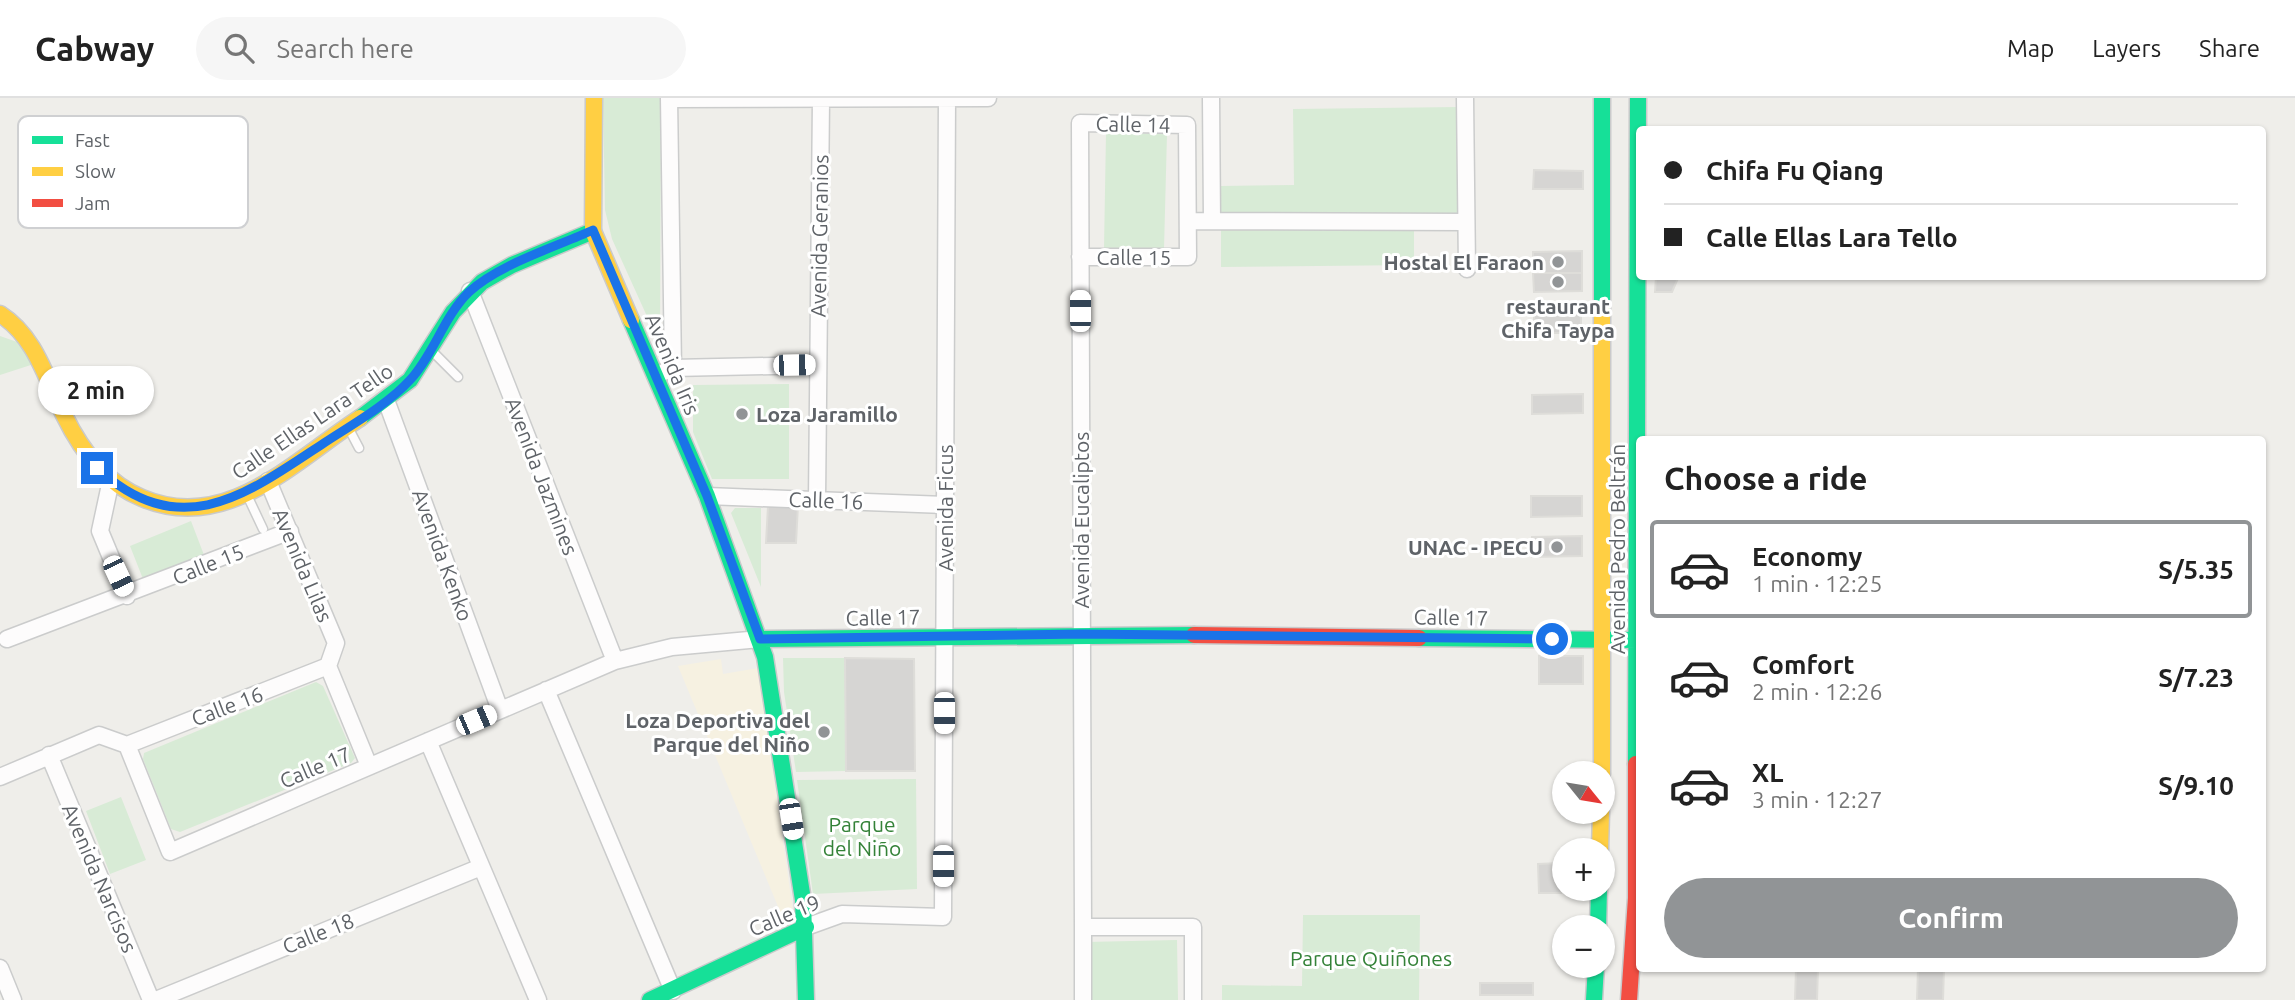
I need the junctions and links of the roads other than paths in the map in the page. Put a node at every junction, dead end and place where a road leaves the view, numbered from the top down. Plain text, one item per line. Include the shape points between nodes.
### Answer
1 (594, 98) edge
2 (947, 98) edge
3 (988, 98) edge
4 (1211, 98) edge
5 (1465, 98) edge
6 (1602, 98) edge
7 (1638, 98) edge
8 (669, 99) edge
9 (821, 99) edge
10 (1080, 123) joint
11 (1638, 126) edge
12 (1212, 220) junction
13 (1188, 221) junction
14 (1466, 222) junction
15 (593, 230) junction
16 (1080, 257) junction
17 (1467, 269) dead end
18 (1638, 280) edge
19 (470, 291) junction
20 (0, 314) edge
21 (0, 328) edge
22 (33, 350) junction
23 (433, 352) junction
24 (818, 365) junction
25 (673, 368) junction
26 (656, 376) junction
27 (457, 377) dead end
28 (386, 400) junction
29 (348, 426) junction
30 (1639, 436) edge
31 (359, 447) dead end
32 (111, 480) junction
33 (268, 481) junction
34 (246, 492) junction
35 (707, 496) junction
36 (817, 500) junction
37 (945, 505) junction
38 (263, 529) dead end
39 (290, 531) junction
40 (127, 596) junction
41 (1082, 634) junction
42 (944, 637) junction
43 (7, 639) dead end
44 (760, 639) junction
45 (1604, 640) junction
46 (1636, 640) edge
47 (615, 661) junction
48 (328, 666) junction
49 (546, 690) junction
50 (500, 710) junction
51 (428, 741) junction
52 (127, 745) junction
53 (49, 755) junction
54 (1602, 761) edge
55 (369, 766) junction
56 (0, 777) edge
57 (481, 867) junction
58 (1636, 881) edge
59 (943, 917) joint
60 (806, 927) junction
61 (1083, 927) junction
62 (0, 968) edge
63 (1595, 978) edge
64 (673, 991) junction
65 (13, 1000) edge
66 (153, 1000) edge
67 (538, 1000) edge
68 (650, 1000) edge
69 (806, 1000) edge
70 (1083, 1000) edge
71 (1193, 1000) edge
72 (1594, 1000) edge
73 (1629, 1000) edge

1 - 15 street, Avenida Iris
2 - 3 street
2 - 9 street
2 - 37 street, Avenida Ficus
4 - 12 street
5 - 14 street
6 - 45 street, Avenida Pedro Beltrán
7 - 11 street, Avenida Pedro Beltrán
8 - 9 street
8 - 25 street
9 - 24 street, Avenida Geranios
10 - 13 street, Calle 14 via 1186,125
10 - 16 street, Avenida Eucaliptos
12 - 13 street
12 - 14 street
13 - 16 street, Calle 15 via 1188,257
14 - 17 street
15 - 19 street, Calle Ellas Lara Tello
15 - 26 street, Avenida Iris
16 - 41 street, Avenida Eucaliptos
18 - 30 street, Avenida Pedro Beltrán
19 - 23 street, Calle Ellas Lara Tello
19 - 47 street, Avenida Jazmines
20 - 22 street, Calle Ellas Lara Tello via 20,327
21 - 22 street, Calle Ellas Lara Tello
22 - 32 street, Calle Ellas Lara Tello via 73,430 97,468
23 - 27 lane
23 - 28 street, Calle Ellas Lara Tello
24 - 25 street
24 - 36 street, Avenida Geranios
25 - 26 street
26 - 35 street, Avenida Iris
28 - 29 street, Calle Ellas Lara Tello
28 - 50 street, Avenida Kenko
29 - 31 lane
29 - 33 street, Calle Ellas Lara Tello
32 - 34 street, Calle Ellas Lara Tello via 144,499 174,508 207,507
32 - 40 street via 100,531
33 - 34 street, Calle Ellas Lara Tello
33 - 39 street, Avenida Lilas
34 - 38 lane
35 - 36 street, Calle 16
35 - 44 street, Avenida Iris
36 - 37 street, Calle 16
37 - 42 street, Avenida Ficus
39 - 40 street, Calle 15
39 - 48 street, Avenida Lilas via 336,643
40 - 43 street, Calle 15
41 - 42 street, Calle 17
41 - 45 street, Calle 17
41 - 61 street, Avenida Eucaliptos
42 - 44 street, Calle 17
42 - 59 street, Avenida Ficus
44 - 47 street, Calle 17 via 672,647
44 - 60 street, Avenida Iris
45 - 46 street, Calle 17
45 - 54 street, Avenida Pedro Beltrán
47 - 49 street, Calle 17
48 - 52 street, Calle 16
48 - 55 street, Avenida Lilas
49 - 50 street, Calle 17
49 - 64 street
50 - 51 street, Calle 17
51 - 55 street, Calle 17
51 - 57 street
52 - 53 street via 99,735
52 - 55 street, Calle 17 via 170,852
53 - 56 street
53 - 66 street, Avenida Narcisos
57 - 66 street, Calle 18
57 - 67 street
58 - 73 street, Avenida Pedro Beltrán
59 - 60 street, Calle 19 via 842,914
60 - 64 street, Calle 19
60 - 69 street, Avenida Iris
61 - 70 street, Avenida Eucaliptos
61 - 71 street via 1193,927
62 - 65 street
63 - 72 street
64 - 68 street, Calle 19

